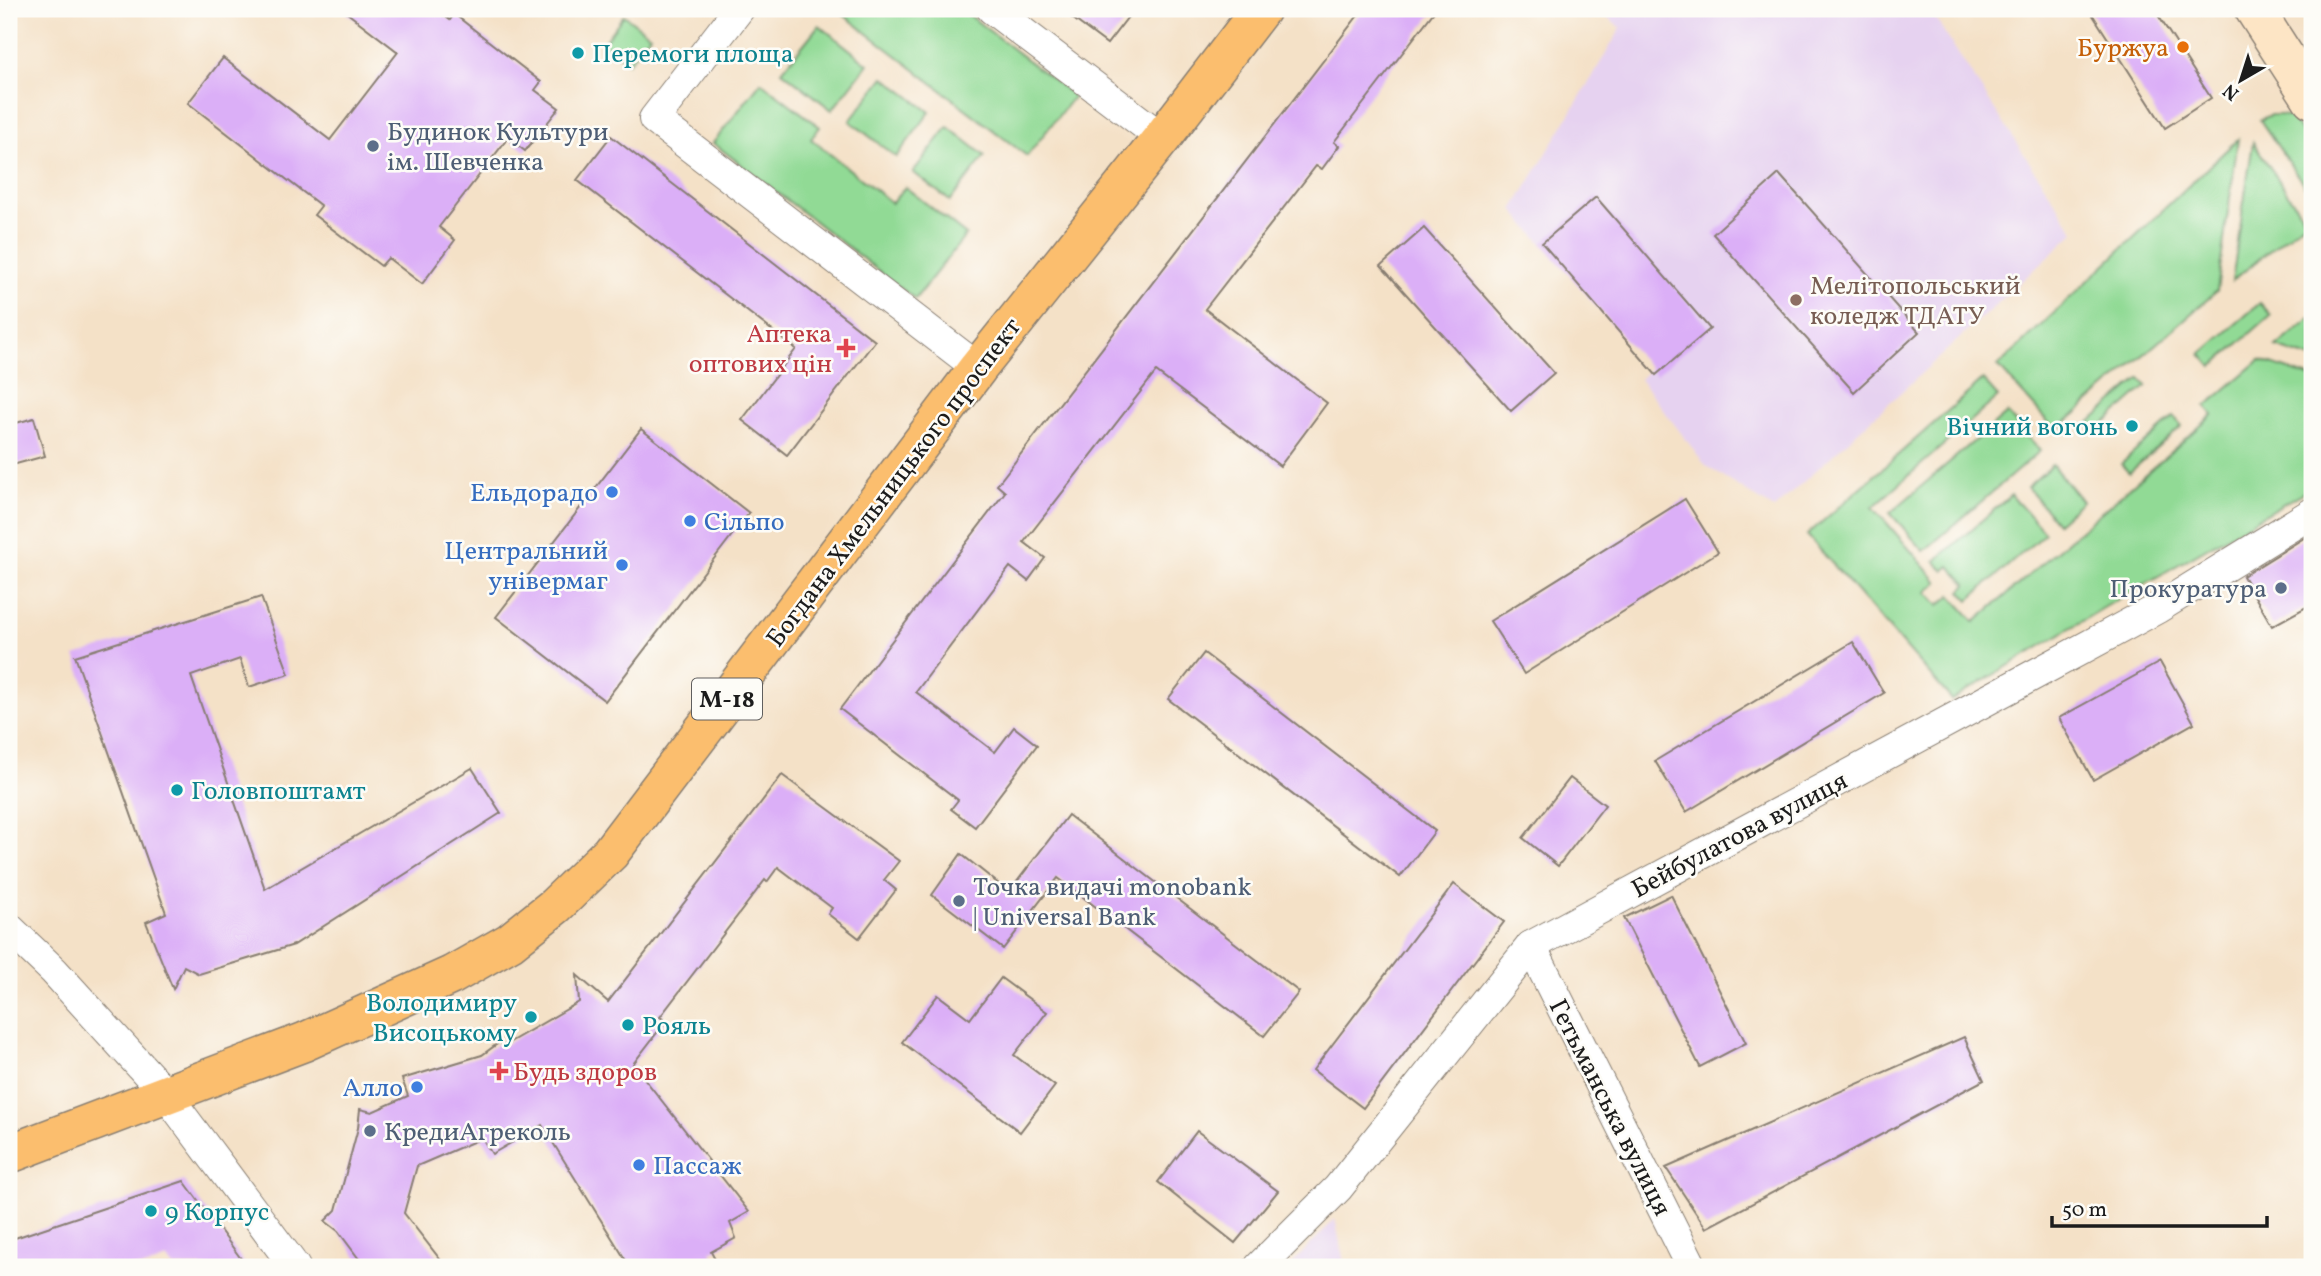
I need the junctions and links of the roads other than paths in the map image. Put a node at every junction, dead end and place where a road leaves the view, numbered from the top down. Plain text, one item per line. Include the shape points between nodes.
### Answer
1 (739, 9) edge
2 (992, 9) edge
3 (1261, 9) edge
4 (2254, 9) edge
5 (2280, 9) edge
6 (2312, 55) edge
7 (2312, 99) edge
8 (1162, 138) junction
9 (978, 368) junction
10 (2312, 513) edge
11 (9, 928) edge
12 (1531, 946) junction
13 (165, 1093) junction
14 (9, 1154) edge
15 (295, 1267) edge
16 (1259, 1267) edge
17 (1692, 1267) edge

1 - 9 street via 654,119
2 - 8 street
3 - 8 highway, Богдана Хмельницького проспект / М-18
4 - 7 main road
5 - 6 main road
8 - 9 highway, Богдана Хмельницького проспект / М-18
9 - 13 highway, Богдана Хмельницького проспект / М-18 via 610,852 555,906 510,942 452,975 304,1042
10 - 12 street, Бейбулатова вулиця via 2158,608
11 - 13 street
12 - 16 street, Бейбулатова вулиця via 1338,1188
12 - 17 street, Гетьманська вулиця
13 - 14 highway, Богдана Хмельницького проспект / М-18
13 - 15 street

